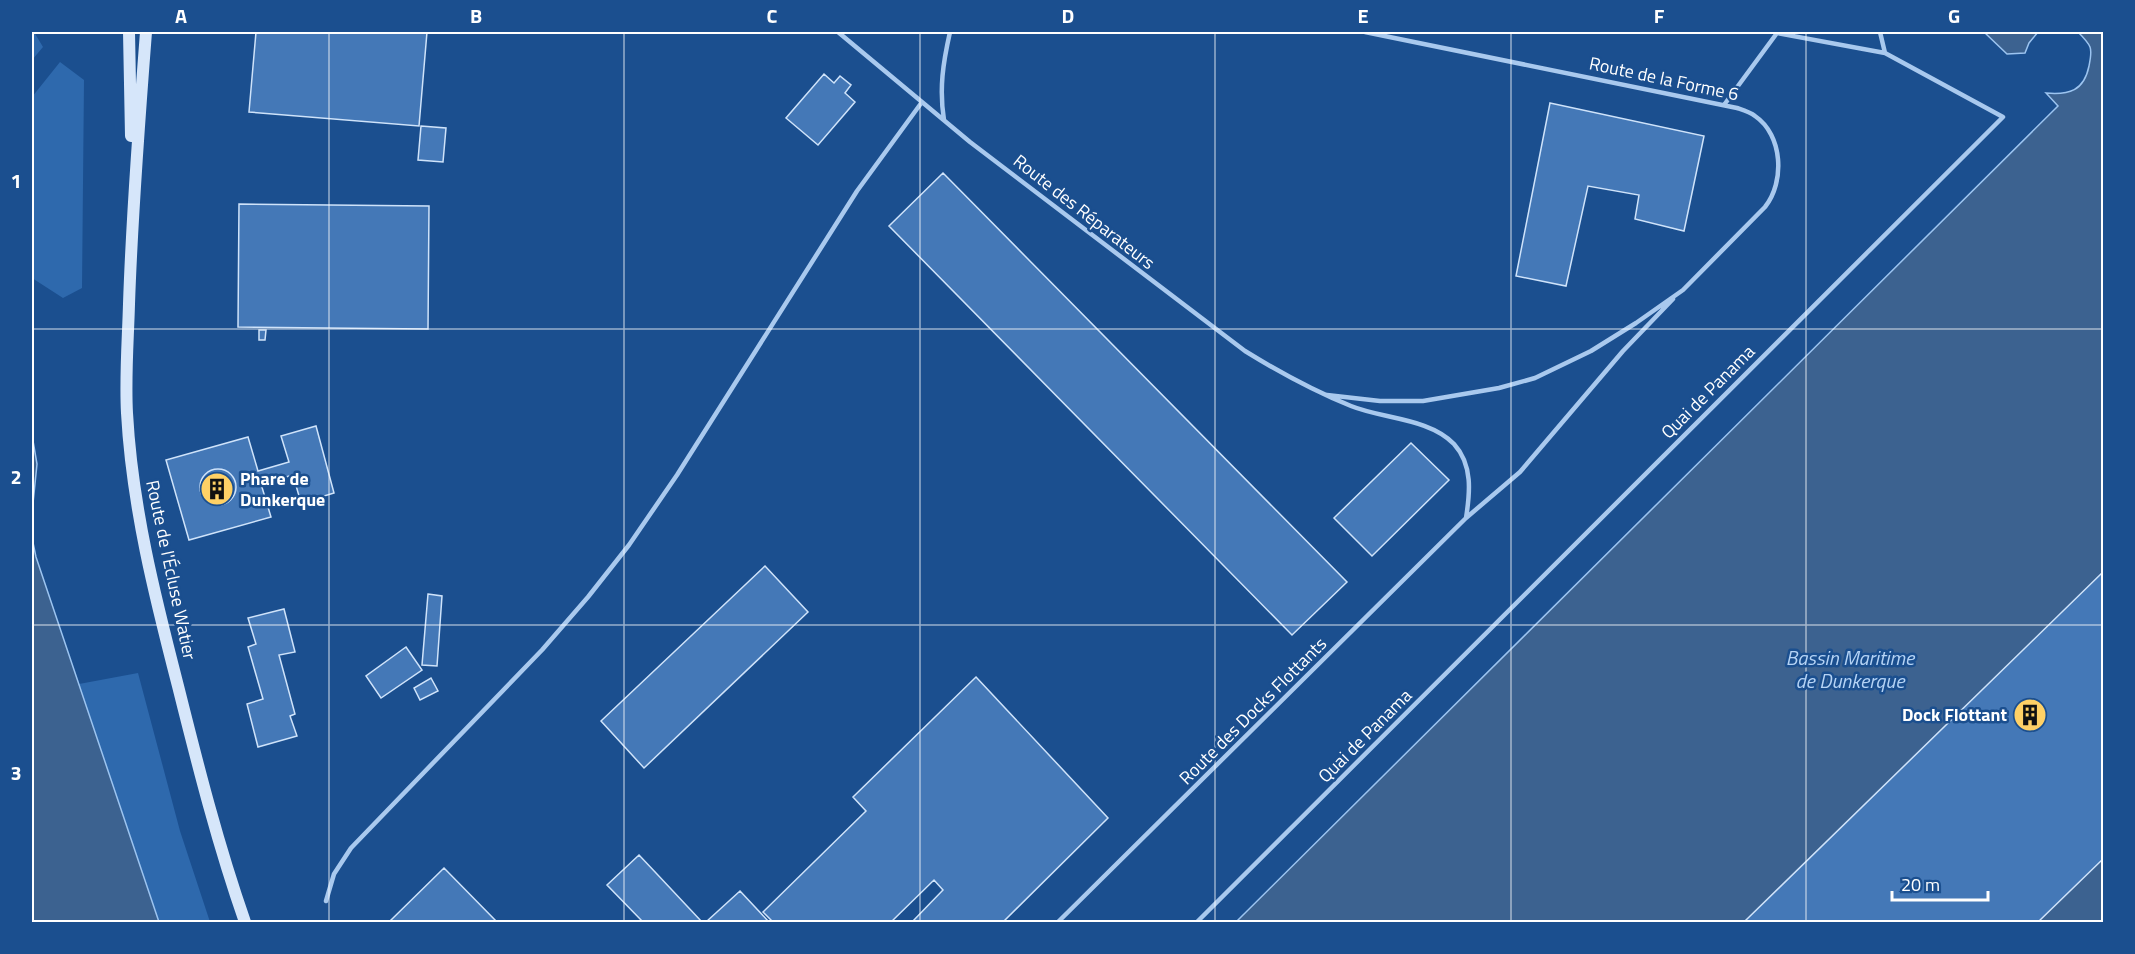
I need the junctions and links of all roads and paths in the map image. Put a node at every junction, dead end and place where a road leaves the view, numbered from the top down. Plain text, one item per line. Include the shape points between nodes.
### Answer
1 (129, 32) edge
2 (146, 32) edge
3 (838, 32) edge
4 (950, 32) edge
5 (1365, 32) edge
6 (1880, 32) edge
7 (1885, 53) junction
8 (922, 102) junction
9 (1724, 105) junction
10 (944, 121) junction
11 (132, 215) junction
12 (1683, 290) junction
13 (1328, 395) junction
14 (1466, 518) junction
15 (326, 900) dead end
16 (245, 922) edge
17 (1058, 922) edge
18 (1197, 922) edge

1 - 11 street, Route de l'Écluse Watier
2 - 11 street, Route de l'Écluse Watier
3 - 8 lane, Route des Réparateurs
4 - 10 lane via 941,74
5 - 9 lane, Route de la Forme 6
6 - 7 lane
7 - 9 lane, Quai de Panama via 1777,33
7 - 18 lane, Quai de Panama via 2003,117
8 - 10 lane, Route des Réparateurs
8 - 15 lane via 857,191 629,545 542,650 356,841 340,862
9 - 12 lane, Route de la Forme 6 via 1754,115 1766,128 1775,147 1778,181 1765,207
10 - 13 lane, Route des Réparateurs via 1223,336
11 - 16 street, Route de l'Écluse Watier via 127,412 137,507 198,767
12 - 13 lane, Route de la Forme 6 via 1582,356 1516,384 1423,401
12 - 14 lane, Route des Docks Flottants via 1623,351 1520,472
13 - 14 lane, Route des Réparateurs via 1368,412 1435,431 1453,443 1468,471 1470,497
14 - 17 lane, Route des Docks Flottants

